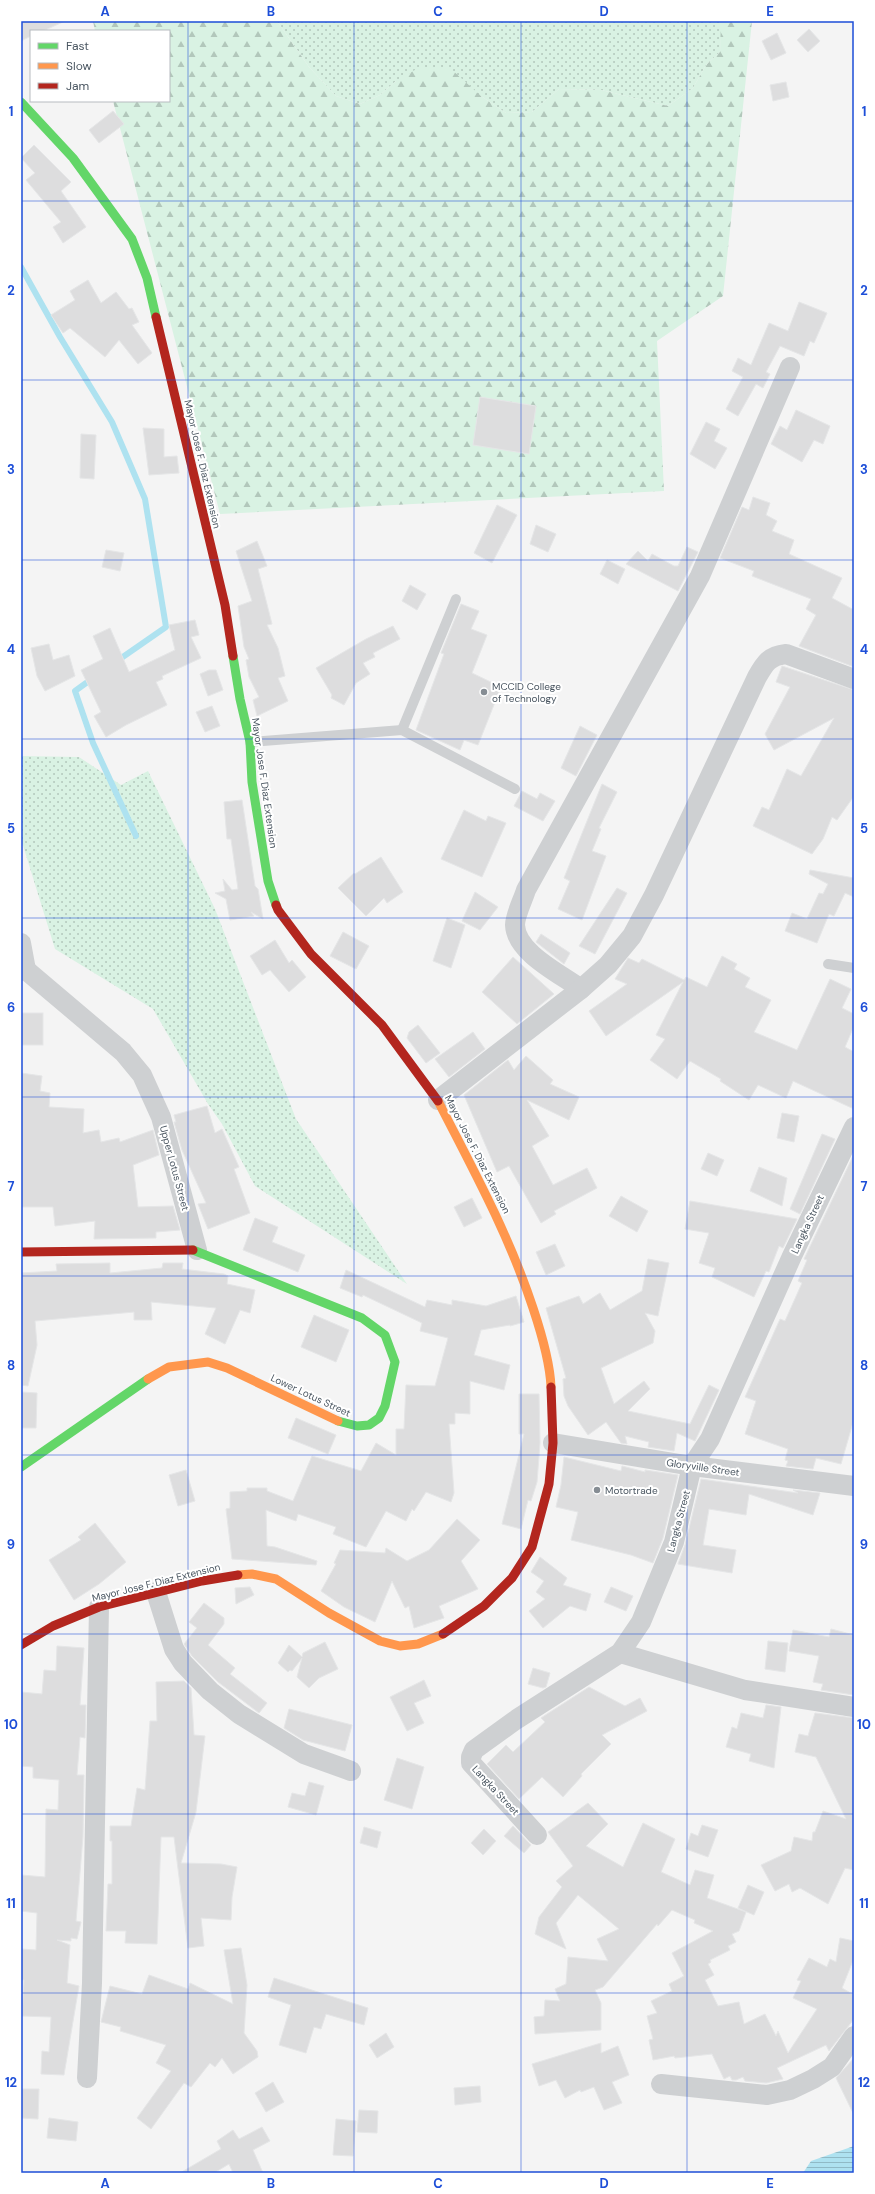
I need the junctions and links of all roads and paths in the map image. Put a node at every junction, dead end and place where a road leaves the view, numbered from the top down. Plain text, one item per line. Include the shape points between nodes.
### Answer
1 (21, 102) edge
2 (790, 368) dead end
3 (456, 600) dead end
4 (854, 679) edge
5 (402, 730) junction
6 (250, 742) junction
7 (515, 789) dead end
8 (21, 943) edge
9 (828, 964) dead end
10 (854, 968) edge
11 (23, 970) edge
12 (581, 989) junction
13 (438, 1100) junction
14 (854, 1127) edge
15 (197, 1250) junction
16 (21, 1252) edge
17 (553, 1443) junction
18 (692, 1466) junction
19 (21, 1467) edge
20 (854, 1486) edge
21 (156, 1592) junction
22 (99, 1607) junction
23 (21, 1645) edge
24 (620, 1653) junction
25 (854, 1707) edge
26 (351, 1771) dead end
27 (538, 1835) dead end
28 (854, 2036) edge
29 (87, 2078) dead end
30 (661, 2084) dead end

1 - 6 street, Mayor Jose F. Diaz Extension via 73,158 132,239 147,278 225,605 240,699
2 - 12 street via 700,576 526,890 515,924 518,938 525,950
3 - 5 lane
4 - 12 street via 786,654 774,655 764,665 654,896 632,936 608,965
5 - 6 lane
5 - 7 lane
6 - 13 street, Mayor Jose F. Diaz Extension via 252,782 268,881 278,910 311,954 382,1025
8 - 11 street
9 - 10 lane
11 - 15 street, Upper Lotus Street via 123,1052 142,1075 161,1117
12 - 13 street
13 - 17 street, Mayor Jose F. Diaz Extension via 499,1221 522,1274 540,1329 551,1382
14 - 18 street, Langka Street via 792,1256 710,1439
15 - 16 street
15 - 19 street, Lower Lotus Street via 362,1318 385,1335 396,1362 385,1406 379,1418 369,1425 342,1423 227,1368 208,1362 169,1367 139,1384
17 - 18 street, Gloryville Street
17 - 21 street, Mayor Jose F. Diaz Extension via 549,1484 541,1519 532,1547 512,1578 451,1630 418,1644 400,1646 380,1641 276,1579 252,1574 228,1576
18 - 20 street, Gloryville Street
18 - 24 street, Langka Street via 674,1542 641,1622
21 - 22 street, Mayor Jose F. Diaz Extension
21 - 26 street via 174,1649 183,1663 210,1691 238,1714 304,1754
22 - 23 street, Mayor Jose F. Diaz Extension via 53,1626
22 - 29 street via 92,1975
24 - 25 street via 745,1690
24 - 27 street, Langka Street via 517,1719 474,1750 471,1763
28 - 30 street via 832,2067 790,2090 767,2095

